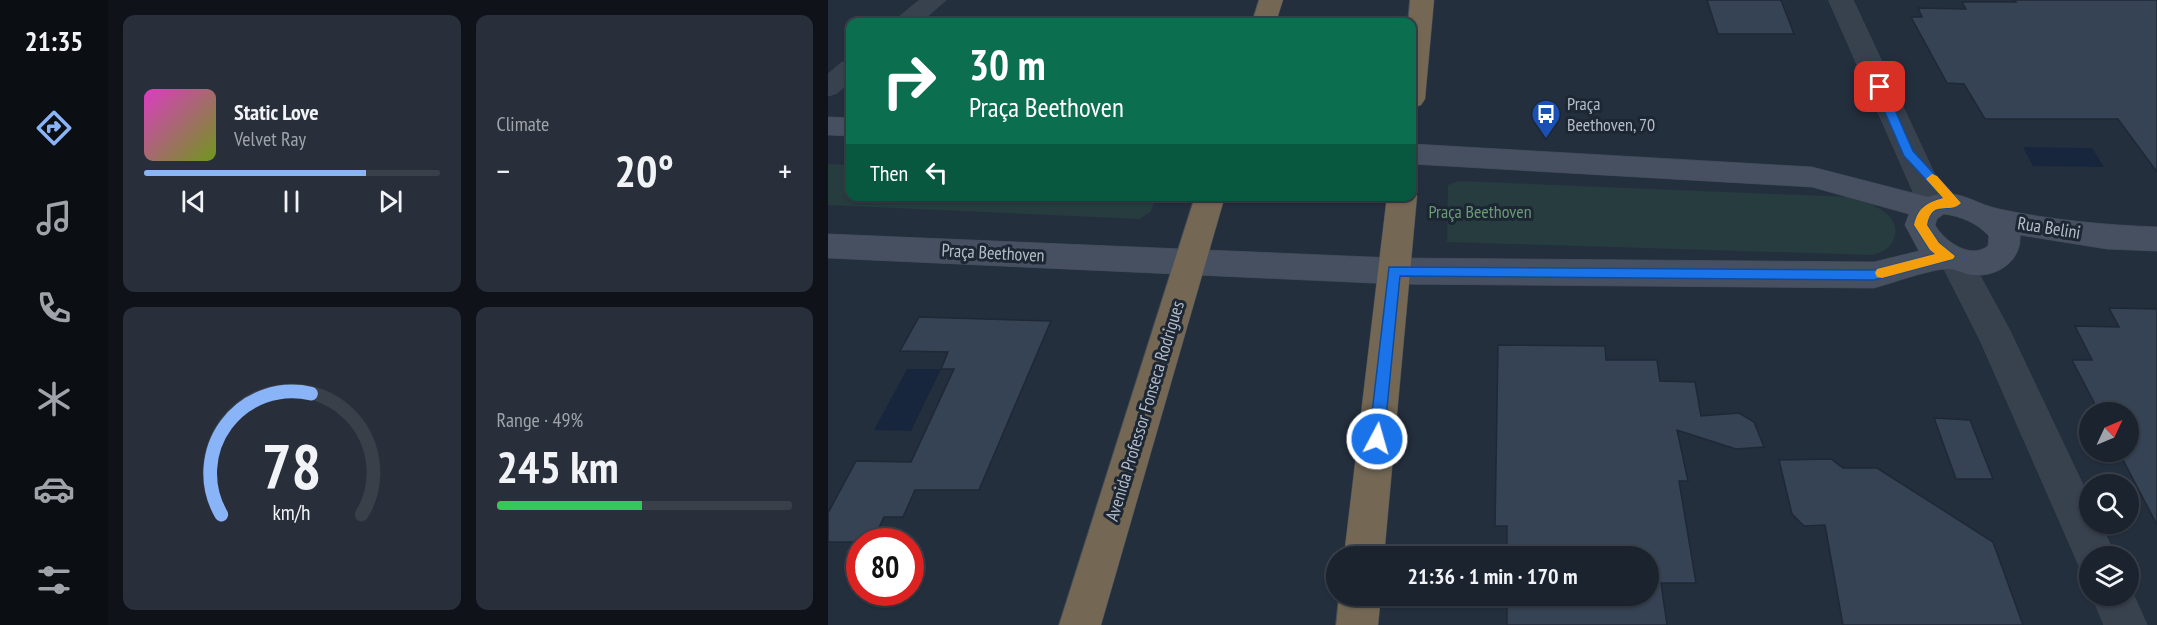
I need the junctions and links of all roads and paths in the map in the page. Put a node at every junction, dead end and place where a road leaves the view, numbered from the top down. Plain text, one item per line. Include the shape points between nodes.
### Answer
1 (934, 0) edge
2 (1271, 0) edge
3 (1422, 0) edge
4 (1841, 0) edge
5 (912, 18) edge
6 (1265, 18) edge
7 (1416, 59) edge
8 (846, 72) edge
9 (828, 87) edge
10 (828, 126) edge
11 (846, 127) edge
12 (1416, 154) edge
13 (1209, 201) edge
14 (1401, 201) edge
15 (1939, 205) junction
16 (1991, 219) junction
17 (2107, 237) junction
18 (2157, 239) edge
19 (828, 246) edge
20 (1996, 254) junction
21 (1952, 257) junction
22 (1190, 263) junction
23 (1394, 271) junction
24 (1997, 339) junction
25 (1365, 546) edge
26 (2090, 546) edge
27 (1359, 606) edge
28 (2117, 606) edge
29 (1080, 625) edge
30 (1357, 625) edge
31 (2126, 625) edge

1 - 5 street
2 - 6 highway
3 - 7 highway
4 - 15 street via 1909,153
8 - 9 street
10 - 11 street
12 - 15 street via 1812,177
13 - 22 highway, Avenida Professor Fonseca Rodrigues
14 - 23 highway
15 - 16 street via 1974,208
15 - 21 street via 1922,215 1920,225 1934,247
16 - 17 street, Rua Belini
16 - 20 street via 2004,237
17 - 18 street, Rua Belini
17 - 20 street, Rua Belini
19 - 22 street, Praça Beethoven
20 - 21 street via 1978,263
20 - 24 street
21 - 23 street, Praça Beethoven via 1874,275
21 - 24 street
22 - 23 street, Praça Beethoven
22 - 29 highway, Avenida Professor Fonseca Rodrigues
23 - 25 highway
24 - 26 street
27 - 30 highway
28 - 31 street

